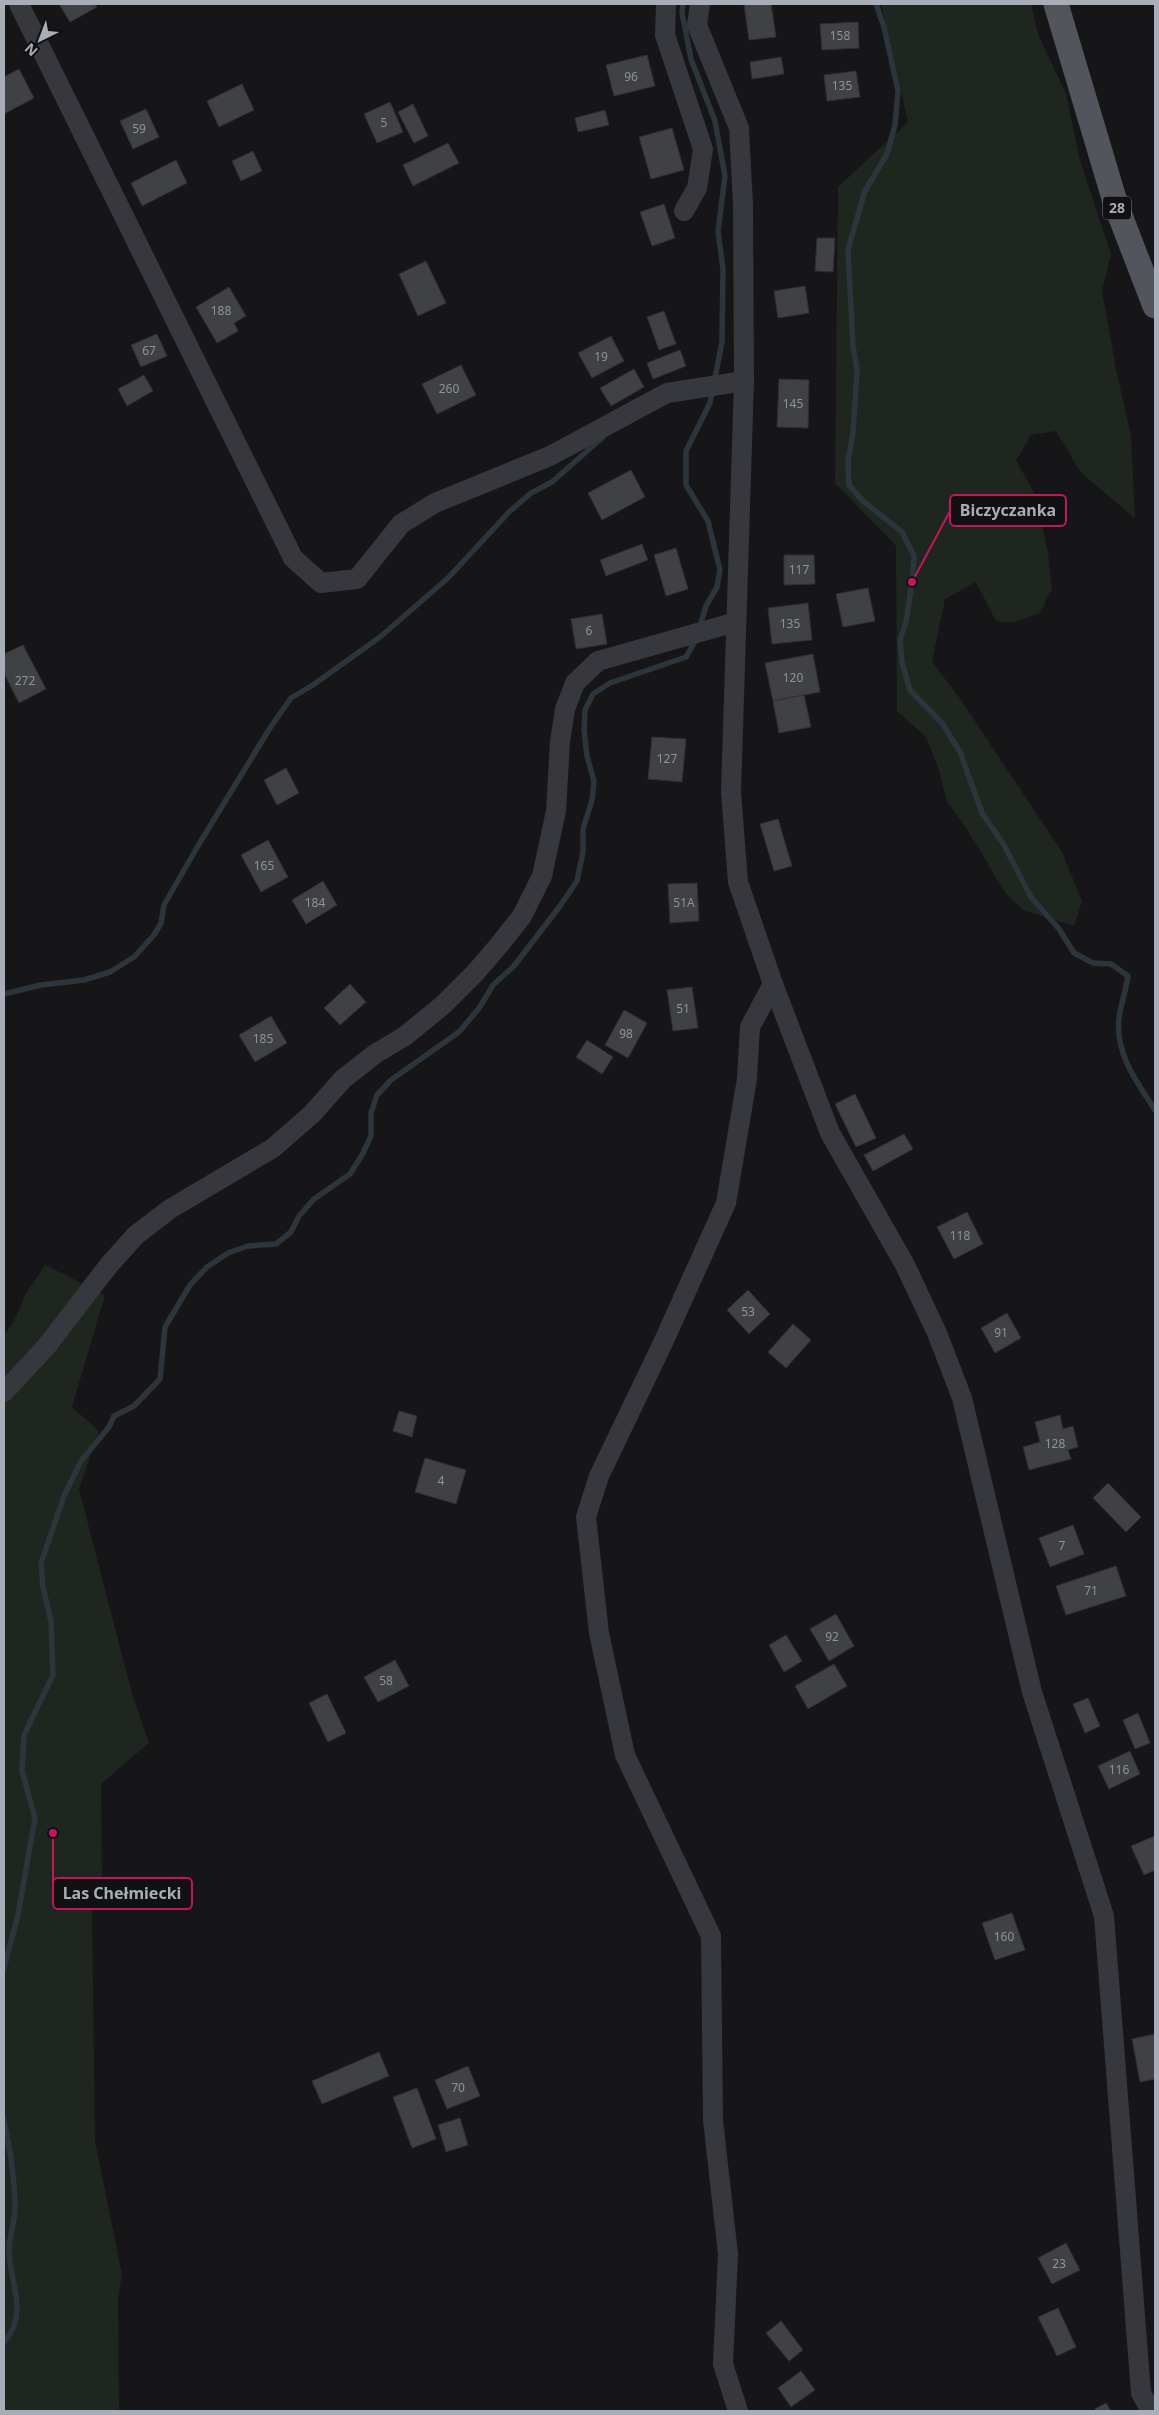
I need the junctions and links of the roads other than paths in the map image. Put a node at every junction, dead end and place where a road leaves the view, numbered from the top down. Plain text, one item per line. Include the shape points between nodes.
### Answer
1 (19, 4) edge
2 (666, 4) edge
3 (700, 4) edge
4 (1056, 4) edge
5 (697, 25) junction
6 (665, 35) junction
7 (684, 211) dead end
8 (1155, 306) edge
9 (744, 381) junction
10 (736, 622) junction
11 (773, 984) junction
12 (4, 1392) edge
13 (738, 2411) edge
14 (1151, 2411) edge

1 - 9 street via 293,558 321,583 357,579 401,524 435,503 550,456 667,393
2 - 6 street
3 - 5 street
4 - 8 main road, 28 via 1085,107 1130,244
5 - 6 street
5 - 9 street via 739,128
6 - 7 street via 703,149 697,188
9 - 10 street
10 - 11 street via 730,792 738,882
10 - 12 street via 598,661 575,683 565,709 556,811 542,876 522,916 475,974 405,1036 343,1079 312,1114 274,1148 170,1209 136,1235 46,1347
11 - 13 street via 750,1027 747,1079 726,1203 600,1476 586,1517 599,1633 625,1755 711,1936 713,2120 728,2254 723,2364
11 - 14 street via 830,1133 906,1265 937,1332 962,1398 1032,1692 1104,1916 1141,2393

